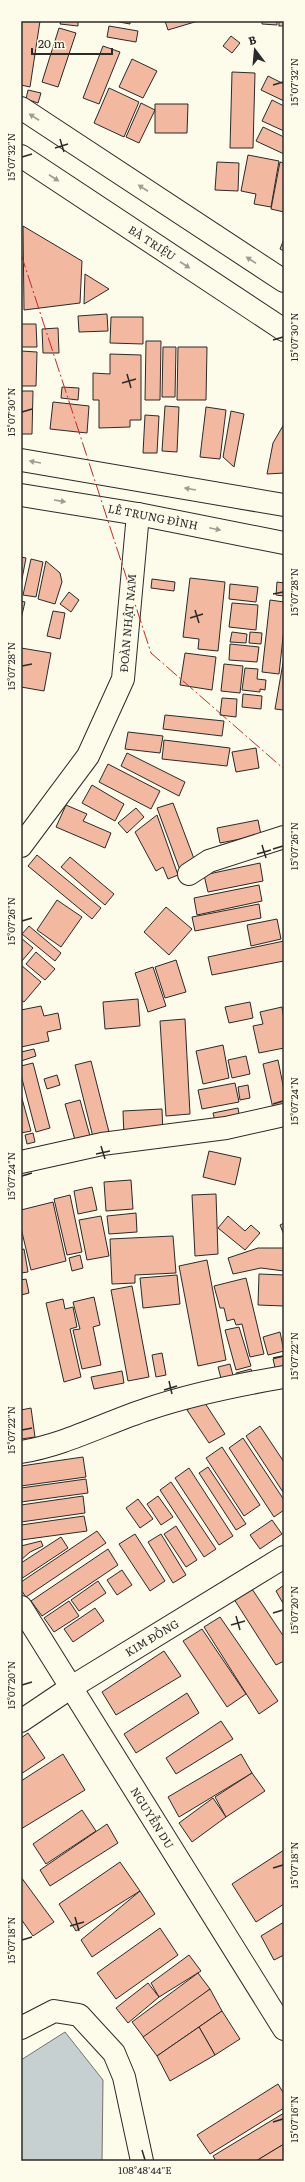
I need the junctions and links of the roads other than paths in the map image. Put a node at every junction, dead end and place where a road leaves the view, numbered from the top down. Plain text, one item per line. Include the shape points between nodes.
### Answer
1 (21, 108) edge
2 (21, 156) edge
3 (284, 281) edge
4 (284, 330) edge
5 (21, 460) edge
6 (21, 495) edge
7 (284, 505) edge
8 (138, 514) junction
9 (284, 543) edge
10 (284, 837) edge
11 (21, 846) edge
12 (190, 874) dead end
13 (284, 1115) edge
14 (21, 1162) edge
15 (284, 1377) edge
16 (21, 1452) edge
17 (284, 1557) edge
18 (21, 1607) edge
19 (70, 1688) junction
20 (21, 1721) edge
21 (21, 2028) edge
22 (284, 2029) edge
23 (142, 2161) edge

3 -> 1 main road
2 -> 4 main road, BÀ TRIỆU
7 -> 5 main road
6 -> 8 main road, LÊ TRUNG ĐÌNH
8 -> 9 main road, LÊ TRUNG ĐÌNH
8 - 11 main road, ĐOÀN NHẬT NAM via 123,679 88,756
10 - 12 main road via 209,861
13 - 14 main road via 226,1128 102,1144
15 - 16 main road via 212,1390 148,1409 47,1448
17 - 19 main road, KIM ĐỒNG
18 - 19 main road, NGUYỄN DU
19 - 20 main road, KIM ĐỒNG
19 - 22 main road, NGUYỄN DU
21 - 23 main road via 54,2011 79,2015 114,2053 124,2077

